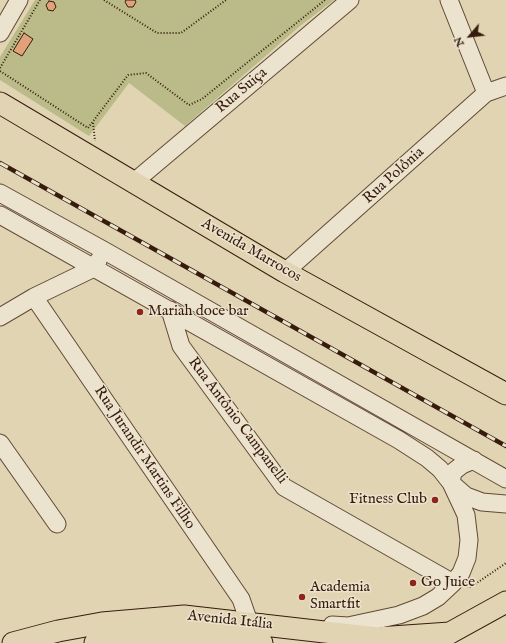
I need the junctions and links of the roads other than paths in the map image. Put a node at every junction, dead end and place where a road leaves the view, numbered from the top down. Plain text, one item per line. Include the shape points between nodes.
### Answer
1 (19, 0) edge
2 (350, 0) edge
3 (449, 0) edge
4 (0, 33) edge
5 (506, 86) edge
6 (486, 93) junction
7 (0, 104) edge
8 (134, 182) junction
9 (0, 193) edge
10 (0, 215) edge
11 (105, 251) junction
12 (94, 268) junction
13 (285, 272) junction
14 (34, 297) junction
15 (170, 310) junction
16 (0, 317) edge
17 (506, 394) edge
18 (0, 443) edge
19 (474, 460) junction
20 (506, 479) edge
21 (451, 483) junction
22 (506, 504) edge
23 (57, 524) dead end
24 (452, 583) junction
25 (506, 602) edge
26 (249, 622) junction
27 (450, 633) junction
28 (104, 642) edge
29 (12, 643) edge
30 (262, 643) edge
31 (431, 643) edge

1 - 4 street
2 - 8 street, Rua Suiça
3 - 6 street
5 - 6 street, Rua Polônia
6 - 13 street, Rua Polônia
7 - 8 main road, Avenida Marrocos
8 - 13 main road, Avenida Marrocos
9 - 11 street
10 - 12 street
11 - 12 street
11 - 19 street
12 - 14 street
12 - 15 street
13 - 17 main road, Avenida Marrocos
14 - 16 street
14 - 26 street, Rua Jurandir Martins Filho via 241,599
15 - 21 street via 399,440 427,458
15 - 24 street, Rua Antônio Campanelli via 181,346 284,486
18 - 23 street
19 - 20 street
19 - 21 street via 453,472
21 - 22 street via 466,496 482,502
21 - 24 street via 466,515 469,540 467,558 461,573
24 - 26 street via 424,606 367,623 348,626
25 - 27 main road, Avenida Itália
26 - 27 main road, Avenida Itália via 378,638
26 - 29 main road, Avenida Itália via 184,616 136,619 58,631
27 - 31 main road, Avenida Itália
28 - 30 main road, Avenida Itália via 184,635

